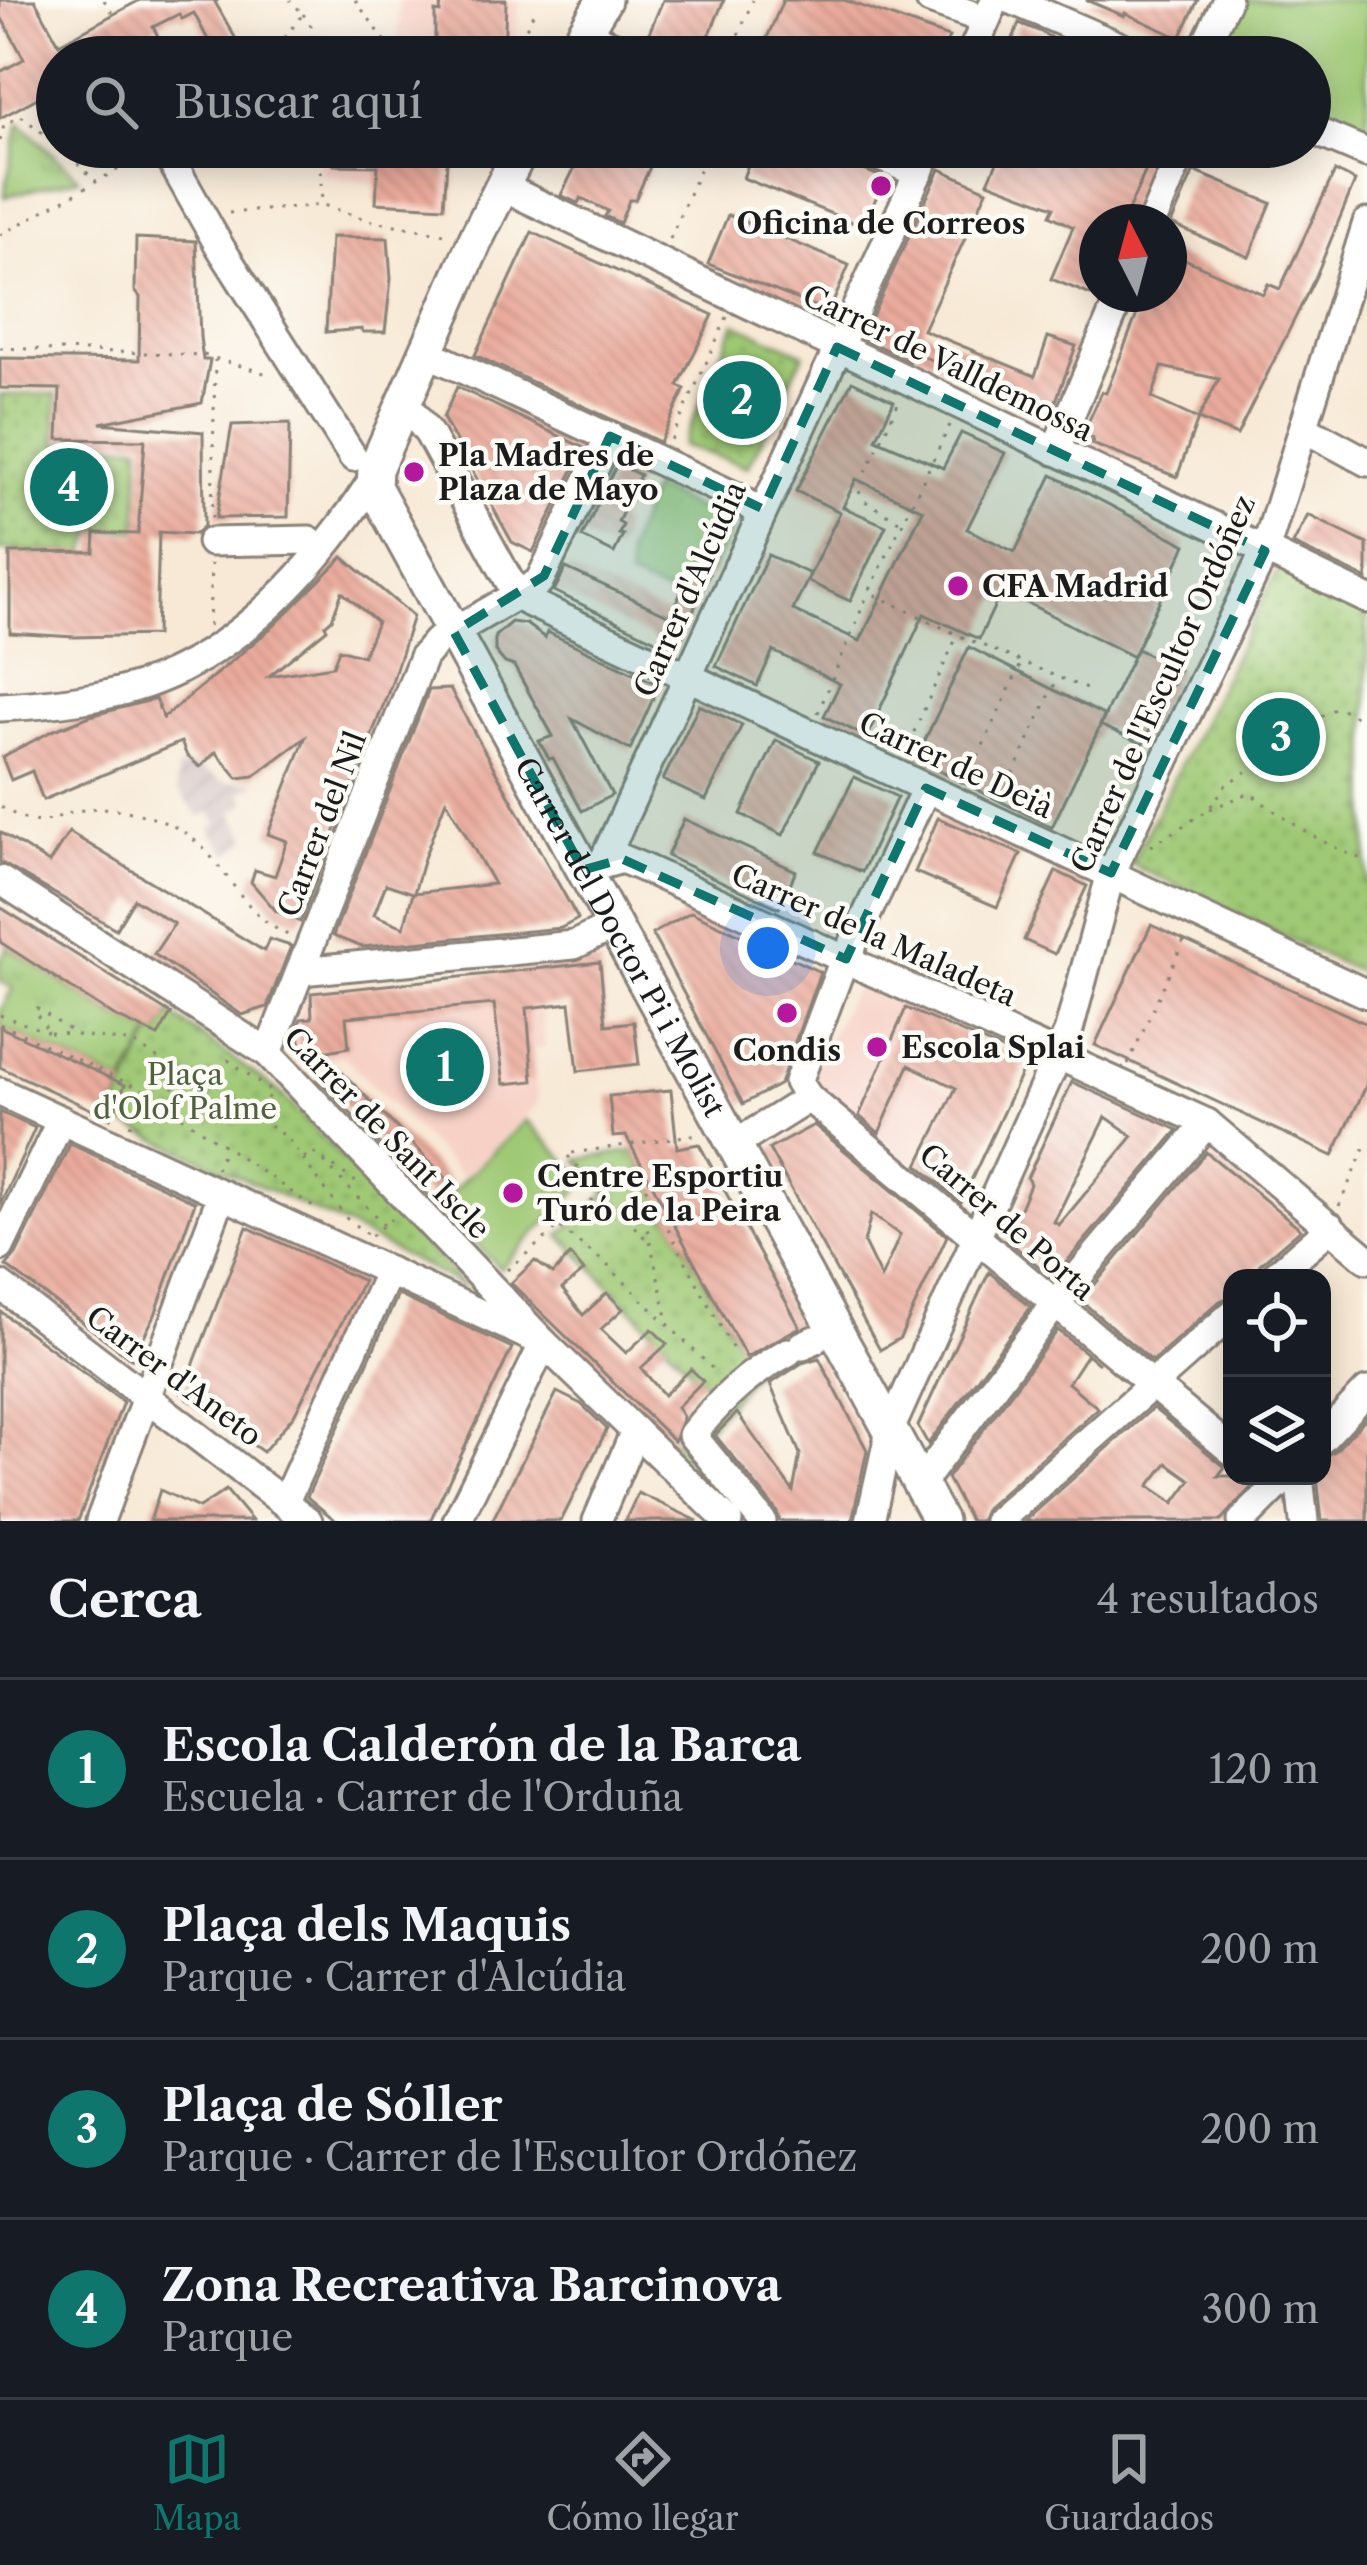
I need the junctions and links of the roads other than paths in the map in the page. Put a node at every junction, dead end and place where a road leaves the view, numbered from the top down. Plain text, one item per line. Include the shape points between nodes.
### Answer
1 (604, 0) edge
2 (930, 0) edge
3 (1012, 0) edge
4 (1226, 0) edge
5 (991, 10) edge
6 (582, 36) edge
7 (1095, 36) edge
8 (1209, 36) edge
9 (1331, 138) edge
10 (1367, 153) edge
11 (176, 168) edge
12 (511, 168) edge
13 (920, 168) edge
14 (1175, 168) edge
15 (501, 186) junction
16 (1160, 204) edge
17 (1367, 223) edge
18 (1113, 312) edge
19 (837, 346) junction
20 (428, 353) junction
21 (406, 404) junction
22 (1304, 428) junction
23 (610, 436) junction
24 (1055, 451) junction
25 (1367, 462) edge
26 (363, 469) junction
27 (760, 514) junction
28 (309, 540) dead end
29 (211, 542) road end
30 (1265, 551) junction
31 (519, 595) junction
32 (1367, 599) edge
33 (454, 632) junction
34 (687, 674) junction
35 (0, 707) edge
36 (926, 788) junction
37 (593, 866) junction
38 (1111, 873) junction
39 (0, 880) edge
40 (613, 926) junction
41 (306, 958) junction
42 (843, 965) junction
43 (1367, 994) edge
44 (268, 1053) junction
45 (1059, 1054) junction
46 (0, 1091) edge
47 (809, 1098) junction
48 (62, 1120) junction
49 (1207, 1124) junction
50 (734, 1144) junction
51 (217, 1185) junction
52 (1334, 1219) junction
53 (975, 1238) junction
54 (0, 1247) edge
55 (1367, 1259) edge
56 (1281, 1269) edge
57 (389, 1271) junction
58 (0, 1285) edge
59 (1054, 1305) junction
60 (1223, 1321) edge
61 (544, 1343) junction
62 (802, 1346) dead end
63 (1151, 1386) junction
64 (1367, 1391) edge
65 (149, 1398) junction
66 (1331, 1429) edge
67 (890, 1430) junction
68 (1223, 1444) edge
69 (664, 1447) junction
70 (920, 1484) junction
71 (1275, 1485) edge
72 (1284, 1485) edge
73 (288, 1495) dead end
74 (100, 1521) edge
75 (308, 1521) edge
76 (457, 1521) edge
77 (597, 1521) edge
78 (616, 1521) edge
79 (728, 1521) edge
80 (762, 1521) edge
81 (870, 1521) edge
82 (940, 1521) edge
83 (998, 1521) edge
84 (1242, 1521) edge
85 (1304, 1521) edge

1 - 6 main road
2 - 5 street
3 - 7 street
4 - 8 street
9 - 10 street
11 - 26 street, Carrer del Doctor Pi i Molist
12 - 15 main road
13 - 19 street, Carrer d'Alcúdia
14 - 16 street
15 - 19 street, Carrer de Valldemossa
15 - 20 main road
17 - 22 street, Carrer de l'Escultor Ordóñez
18 - 24 street
19 - 24 street, Carrer de Valldemossa
19 - 27 street, Carrer d'Alcúdia
20 - 21 main road
20 - 23 street
21 - 26 main road
21 - 31 street
22 - 25 street
22 - 30 street, Carrer de l'Escultor Ordóñez
23 - 27 street
23 - 31 street via 544,576
24 - 30 street, Carrer de Valldemossa
26 - 33 main road, Carrer del Doctor Pi i Molist
26 - 35 street via 308,569 182,669 118,691
27 - 34 street, Carrer d'Alcúdia
28 - 29 street
30 - 32 street, Carrer de Valldemossa
30 - 38 street, Carrer de l'Escultor Ordóñez
31 - 33 street, Carrer del Nil
31 - 34 street, Carrer de Deià
33 - 37 main road, Carrer del Doctor Pi i Molist
33 - 41 street, Carrer del Nil via 417,668
34 - 36 street, Carrer de Deià
34 - 37 street, Carrer d'Alcúdia
36 - 38 street, Carrer de Deià
36 - 42 street
37 - 40 main road, Carrer del Doctor Pi i Molist
37 - 42 street, Carrer de la Maladeta via 622,859
38 - 43 street, Carrer de Deià
38 - 45 street, Carrer de l'Escultor Ordóñez
39 - 44 street, Carrer de Sant Iscle
40 - 41 street via 574,945
40 - 50 main road, Carrer del Doctor Pi i Molist
41 - 44 street, Carrer del Nil
42 - 45 street, Carrer de la Maladeta
42 - 47 street via 798,1082
44 - 61 street, Carrer de Sant Iscle
45 - 49 street, Carrer de la Maladeta
45 - 53 street, Carrer de l'Escultor Ordóñez
46 - 48 street
47 - 50 street
47 - 53 street, Carrer de Porta
48 - 51 street
48 - 54 street
49 - 52 street, Carrer de la Maladeta
49 - 59 street
50 - 67 main road, Carrer del Doctor Pi i Molist
51 - 57 street
51 - 65 street
52 - 55 street, Carrer de la Maladeta
52 - 56 street
53 - 59 street, Carrer de Porta
53 - 67 street, Carrer de l'Escultor Ordóñez
57 - 61 street
57 - 73 street
58 - 65 street, Carrer d'Aneto
59 - 63 street, Carrer de Porta
59 - 70 street
60 - 63 street
61 - 69 street, Carrer de Sant Iscle
61 - 76 street
62 - 69 street
63 - 68 street, Carrer de Porta
63 - 83 street
64 - 66 street
65 - 74 street
65 - 75 street, Carrer d'Aneto
67 - 70 main road, Carrer del Doctor Pi i Molist
67 - 81 street, Carrer de l'Escultor Ordóñez
69 - 77 street
69 - 78 street
69 - 79 street, Carrer de Sant Iscle
69 - 80 street, Carrer de Sant Iscle
70 - 82 main road, Carrer del Doctor Pi i Molist
71 - 84 street
72 - 85 street

